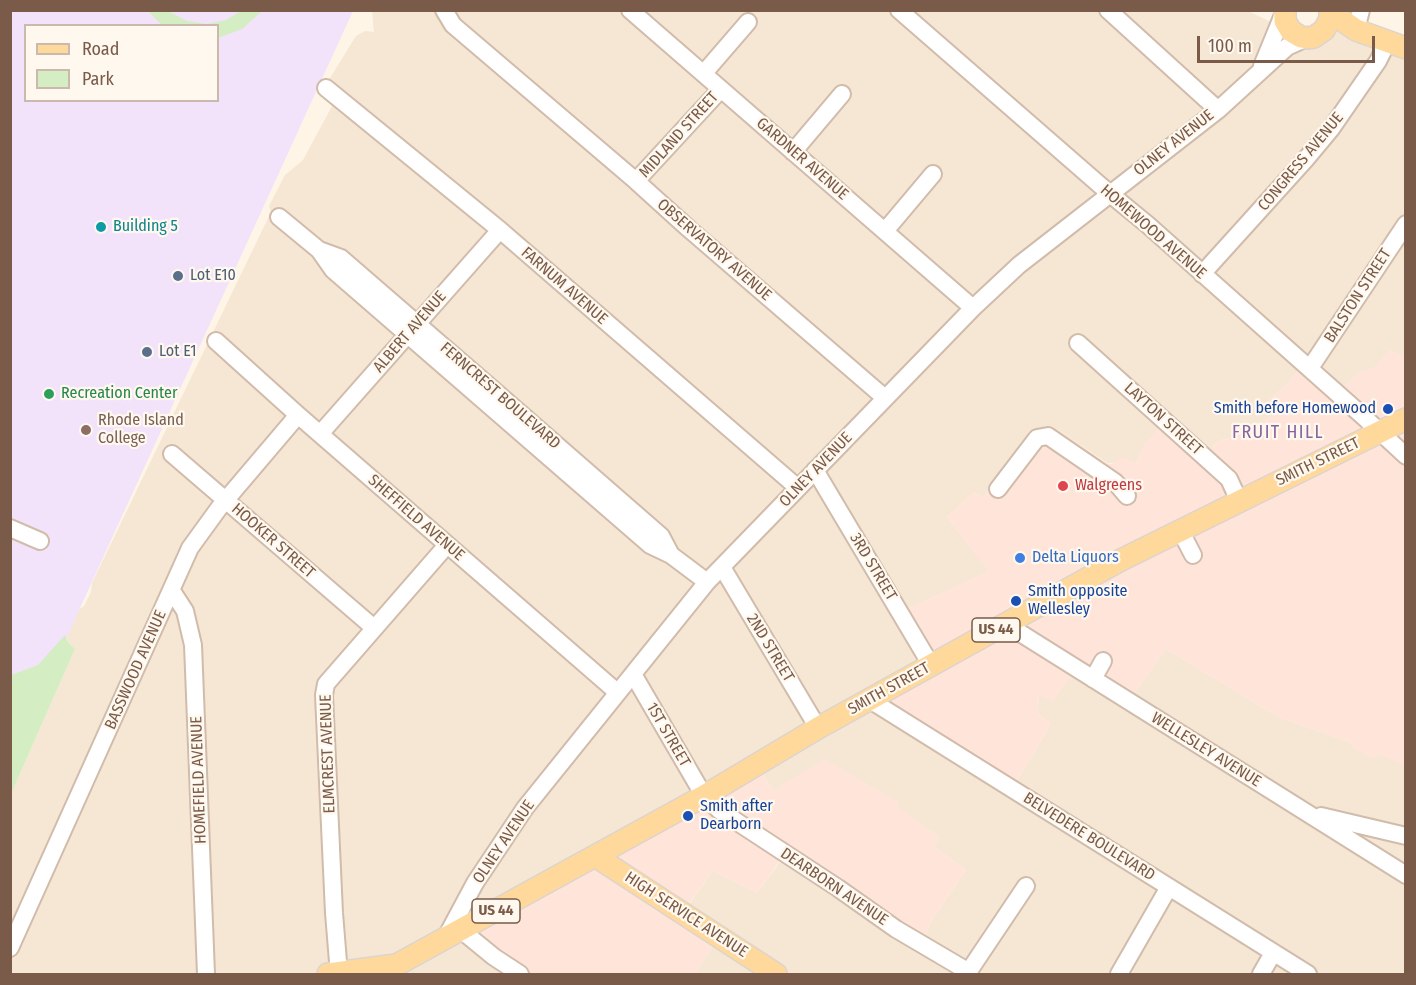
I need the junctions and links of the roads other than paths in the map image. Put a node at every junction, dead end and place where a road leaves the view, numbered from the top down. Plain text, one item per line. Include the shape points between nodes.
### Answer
1 (444, 10) edge
2 (630, 10) edge
3 (899, 10) edge
4 (1108, 10) edge
5 (1285, 10) edge
6 (1358, 20) edge
7 (748, 22) dead end
8 (1323, 23) edge
9 (1397, 44) edge
10 (1260, 69) junction
11 (704, 73) junction
12 (326, 88) dead end
13 (721, 89) junction
14 (842, 94) dead end
15 (1218, 110) junction
16 (793, 152) junction
17 (933, 174) dead end
18 (636, 181) junction
19 (1109, 193) junction
20 (279, 217) dead end
21 (1406, 224) edge
22 (500, 230) junction
23 (885, 231) junction
24 (1202, 274) junction
25 (973, 308) junction
26 (412, 330) junction
27 (216, 341) dead end
28 (1078, 343) dead end
29 (1310, 368) junction
30 (885, 399) junction
31 (298, 415) junction
32 (1406, 419) edge
33 (1380, 432) junction
34 (320, 435) junction
35 (172, 454) dead end
36 (1406, 456) edge
37 (815, 470) junction
38 (798, 488) junction
39 (998, 489) dead end
40 (1127, 496) dead end
41 (226, 500) junction
42 (1239, 501) junction
43 (10, 528) edge
44 (1180, 530) junction
45 (40, 541) dead end
46 (447, 545) junction
47 (1193, 555) dead end
48 (722, 567) junction
49 (707, 582) junction
50 (172, 591) junction
51 (1009, 622) junction
52 (373, 627) junction
53 (1103, 661) dead end
54 (931, 665) junction
55 (633, 674) junction
56 (1093, 679) junction
57 (617, 692) junction
58 (870, 700) junction
59 (818, 728) junction
60 (704, 796) junction
61 (1308, 813) junction
62 (1406, 836) edge
63 (595, 856) junction
64 (1406, 875) edge
65 (1026, 885) dead end
66 (1169, 887) junction
67 (453, 935) junction
68 (10, 948) edge
69 (1273, 952) junction
70 (388, 970) edge
71 (968, 973) edge
72 (335, 974) edge
73 (206, 975) edge
74 (520, 975) edge
75 (776, 975) edge
76 (1119, 975) edge
77 (1261, 975) edge
78 (1308, 975) edge

1 - 18 street, OBSERVATORY AVENUE via 453,24
2 - 11 street, GARDNER AVENUE
3 - 19 street, HOMEWOOD AVENUE
4 - 15 street
5 - 8 main road via 1285,21 1301,37
5 - 10 street, OLNEY AVENUE
6 - 8 main road
6 - 9 main road
7 - 11 street
8 - 10 street, OLNEY AVENUE
9 - 24 street, CONGRESS AVENUE via 1378,62 1306,159
10 - 15 street, OLNEY AVENUE
11 - 13 street, GARDNER AVENUE
12 - 22 street, FARNUM AVENUE
13 - 16 street, GARDNER AVENUE
13 - 18 street, MIDLAND STREET
14 - 16 street
15 - 19 street, OLNEY AVENUE
16 - 23 street, GARDNER AVENUE
17 - 23 street
18 - 30 street, OBSERVATORY AVENUE
19 - 24 street, HOMEWOOD AVENUE
19 - 25 street, OLNEY AVENUE
20 - 26 street, FERNCREST BOULEVARD via 319,250 341,258
21 - 29 street, BALSTON STREET
22 - 26 street, ALBERT AVENUE
22 - 38 street, FARNUM AVENUE
23 - 25 street, GARDNER AVENUE
24 - 29 street, HOMEWOOD AVENUE
25 - 30 street, OLNEY AVENUE
26 - 34 street, ALBERT AVENUE
26 - 49 street, FERNCREST BOULEVARD via 661,536 671,555
27 - 31 street, SHEFFIELD AVENUE
28 - 42 street, LAYTON STREET via 1229,479
29 - 33 street, HOMEWOOD AVENUE
30 - 37 street, OLNEY AVENUE
31 - 34 street, SHEFFIELD AVENUE
31 - 41 street, BASSWOOD AVENUE
32 - 33 main road, SMITH STREET / US 44
33 - 36 street, HOMEWOOD AVENUE
33 - 42 main road, SMITH STREET / US 44
34 - 46 street, SHEFFIELD AVENUE
35 - 41 street, HOOKER STREET
37 - 38 street, OLNEY AVENUE
37 - 54 street, 3RD STREET
38 - 48 street, OLNEY AVENUE
39 - 40 street via 1037,438 1048,436 1115,482
41 - 50 street, BASSWOOD AVENUE via 190,548
41 - 52 street, HOOKER STREET
42 - 44 main road, SMITH STREET / US 44
43 - 45 street
44 - 47 street
44 - 51 main road, SMITH STREET / US 44
46 - 52 street, ELMCREST AVENUE
46 - 57 street, SHEFFIELD AVENUE
48 - 49 street, OLNEY AVENUE
48 - 59 street, 2ND STREET
49 - 55 street, OLNEY AVENUE
50 - 68 street, BASSWOOD AVENUE
50 - 73 street, HOMEFIELD AVENUE via 185,611 193,645
51 - 54 main road, SMITH STREET / US 44
51 - 56 street, WELLESLEY AVENUE
52 - 72 street, ELMCREST AVENUE via 332,675 324,695
53 - 56 street
54 - 58 main road, SMITH STREET / US 44
55 - 57 street, OLNEY AVENUE
55 - 60 street, 1ST STREET
56 - 61 street, WELLESLEY AVENUE
57 - 67 street, OLNEY AVENUE via 525,808 475,882
58 - 59 main road, SMITH STREET / US 44
58 - 66 street, BELVEDERE BOULEVARD
59 - 60 main road, SMITH STREET / US 44
60 - 63 main road, SMITH STREET / US 44
60 - 71 street, DEARBORN AVENUE via 728,817
61 - 62 street
61 - 64 street, WELLESLEY AVENUE
63 - 67 main road, SMITH STREET / US 44
63 - 75 main road, HIGH SERVICE AVENUE
65 - 71 street
66 - 69 street, BELVEDERE BOULEVARD
66 - 76 street
67 - 70 main road, SMITH STREET / US 44
67 - 74 street via 477,945
69 - 77 street
69 - 78 street, BELVEDERE BOULEVARD
70 - 72 main road

